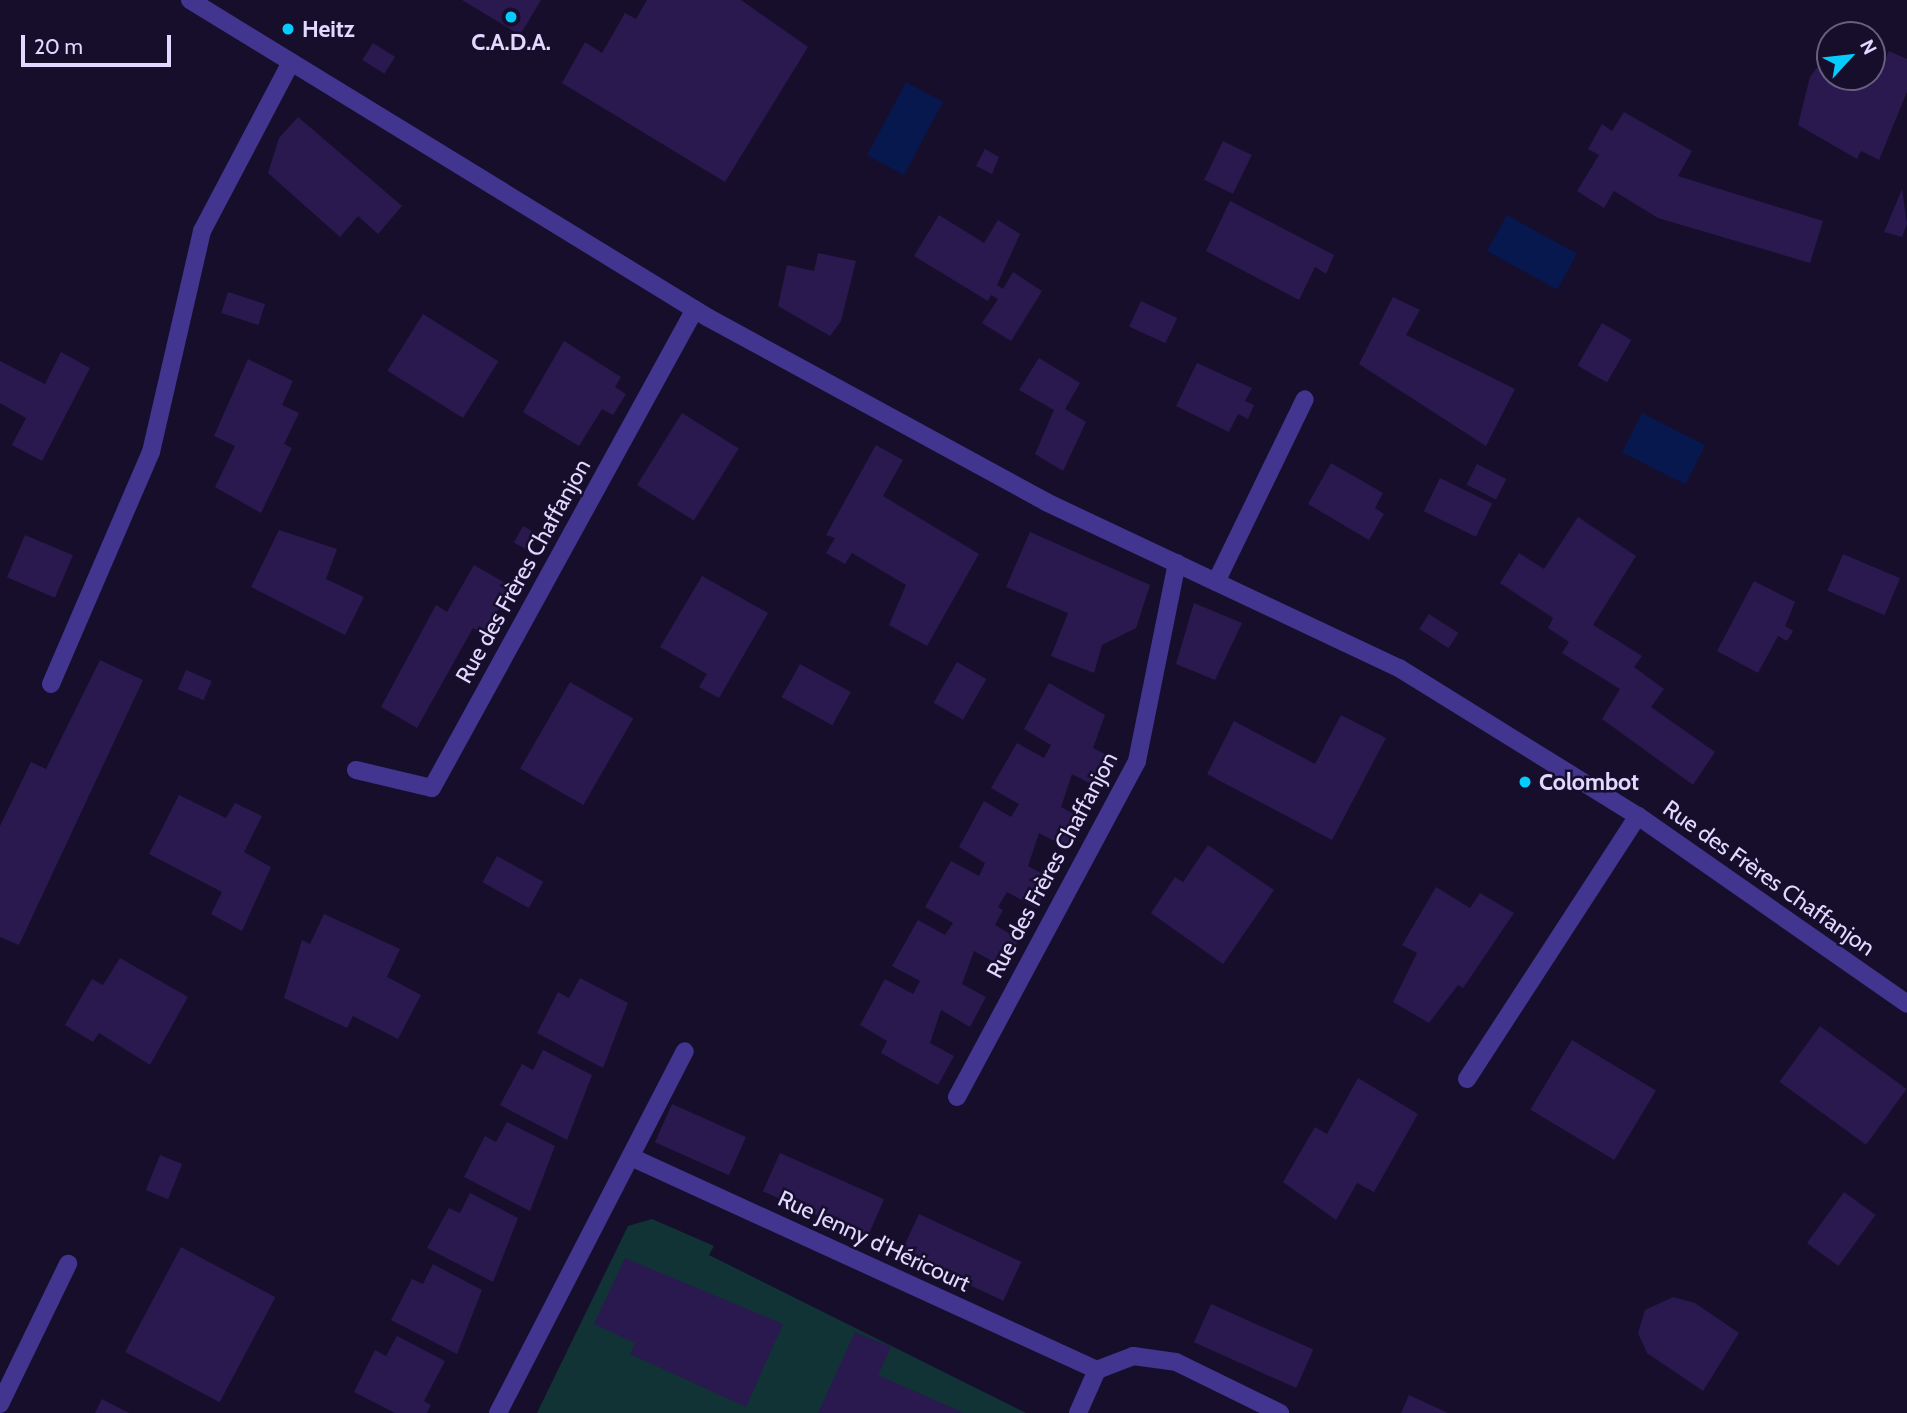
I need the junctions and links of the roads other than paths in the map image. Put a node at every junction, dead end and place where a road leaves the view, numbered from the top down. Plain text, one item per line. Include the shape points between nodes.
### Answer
1 (200, 3) edge
2 (291, 62) junction
3 (695, 309) junction
4 (1305, 399) dead end
5 (1177, 564) junction
6 (1216, 582) junction
7 (51, 684) dead end
8 (356, 770) dead end
9 (1638, 816) junction
10 (1907, 1004) edge
11 (685, 1051) dead end
12 (1467, 1079) dead end
13 (957, 1097) dead end
14 (631, 1157) junction
15 (68, 1264) dead end
16 (1097, 1370) junction
17 (0, 1404) edge
18 (499, 1413) edge
19 (1078, 1413) edge
20 (1280, 1413) edge

1 - 2 street, Rue des Frères Chaffanjon
2 - 3 street, Rue des Frères Chaffanjon
2 - 7 street via 202,231 151,452
3 - 5 street, Rue des Frères Chaffanjon via 1046,502
3 - 8 street, Rue des Frères Chaffanjon via 432,788
4 - 6 street
5 - 6 street, Rue des Frères Chaffanjon
5 - 13 street, Rue des Frères Chaffanjon via 1137,761
6 - 9 street, Rue des Frères Chaffanjon via 1399,668
9 - 10 street, Rue des Frères Chaffanjon
9 - 12 street, Rue des Frères Chaffanjon
11 - 14 street
14 - 16 street, Rue Jenny d'Héricourt
14 - 18 street
15 - 17 street
16 - 19 street
16 - 20 street via 1133,1356 1176,1362

